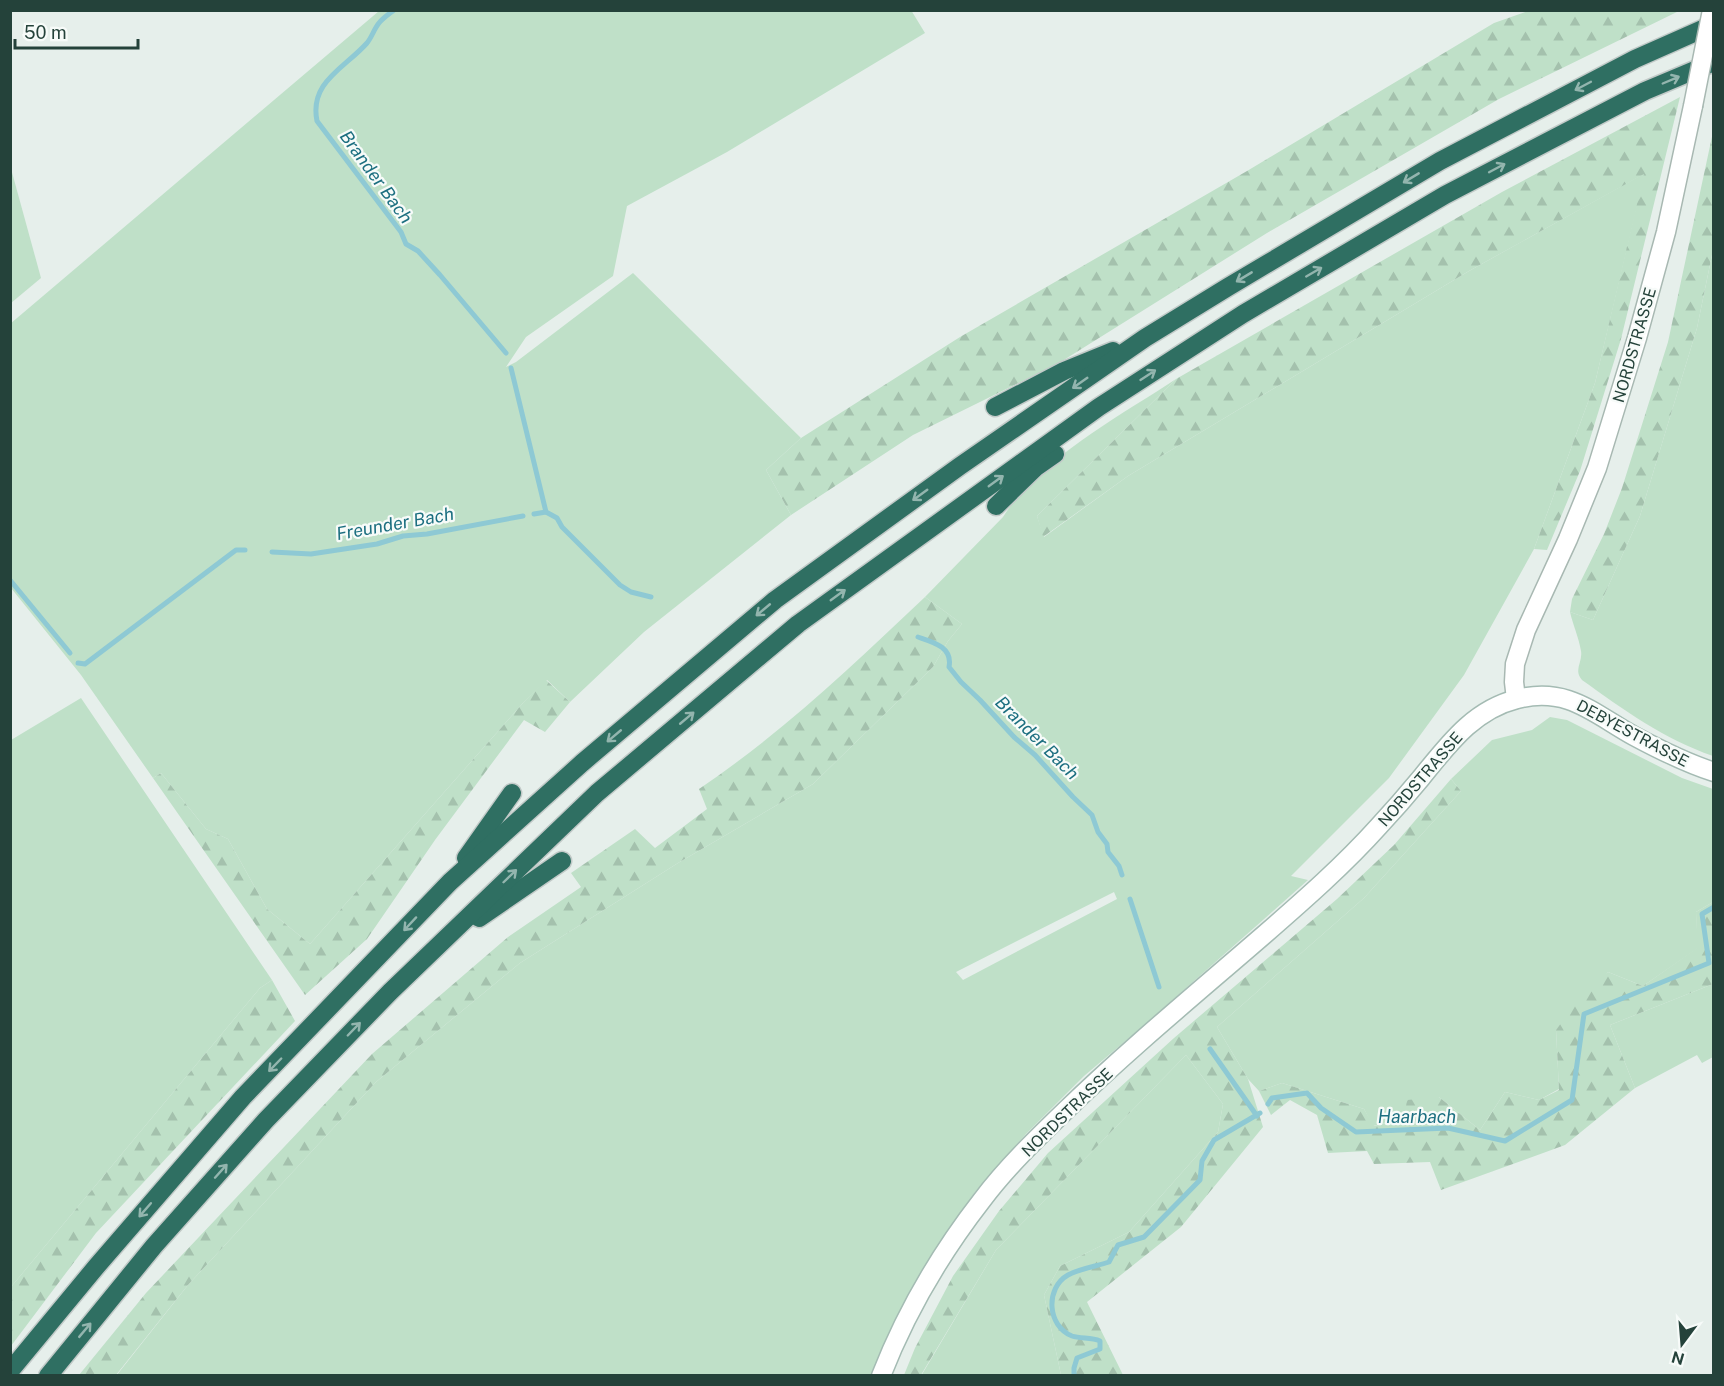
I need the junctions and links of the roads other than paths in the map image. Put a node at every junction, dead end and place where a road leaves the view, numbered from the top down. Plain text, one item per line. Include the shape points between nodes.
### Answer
1 (1712, 10) edge
2 (1713, 24) edge
3 (1713, 62) edge
4 (1145, 338) junction
5 (995, 407) dead end
6 (1099, 407) junction
7 (996, 506) dead end
8 (1516, 699) junction
9 (1713, 772) edge
10 (512, 793) dead end
11 (562, 861) dead end
12 (450, 882) junction
13 (438, 945) junction
14 (10, 1371) edge
15 (48, 1376) edge
16 (882, 1376) edge

1 - 8 main road, NORDSTRASSE, bridge via 1666,232 1637,338 1598,468 1526,630 1515,664
2 -> 4 highway via 1635,59 1440,161
6 -> 3 highway via 1243,314 1445,195 1645,91
4 - 5 highway via 1064,371
4 -> 12 highway via 960,465 775,600 582,763
6 - 7 highway via 1065,447 1035,468
13 -> 6 highway via 597,793 798,624
8 - 9 main road, DEBYESTRASSE via 1535,695 1558,697 1583,705 1631,735
8 - 16 main road, NORDSTRASSE via 1476,718 1455,736 1377,829 1322,884 1093,1084 1034,1141 983,1198 933,1269
10 - 12 highway
11 - 13 highway
12 -> 14 highway via 243,1097
15 -> 13 highway via 154,1246 266,1120

